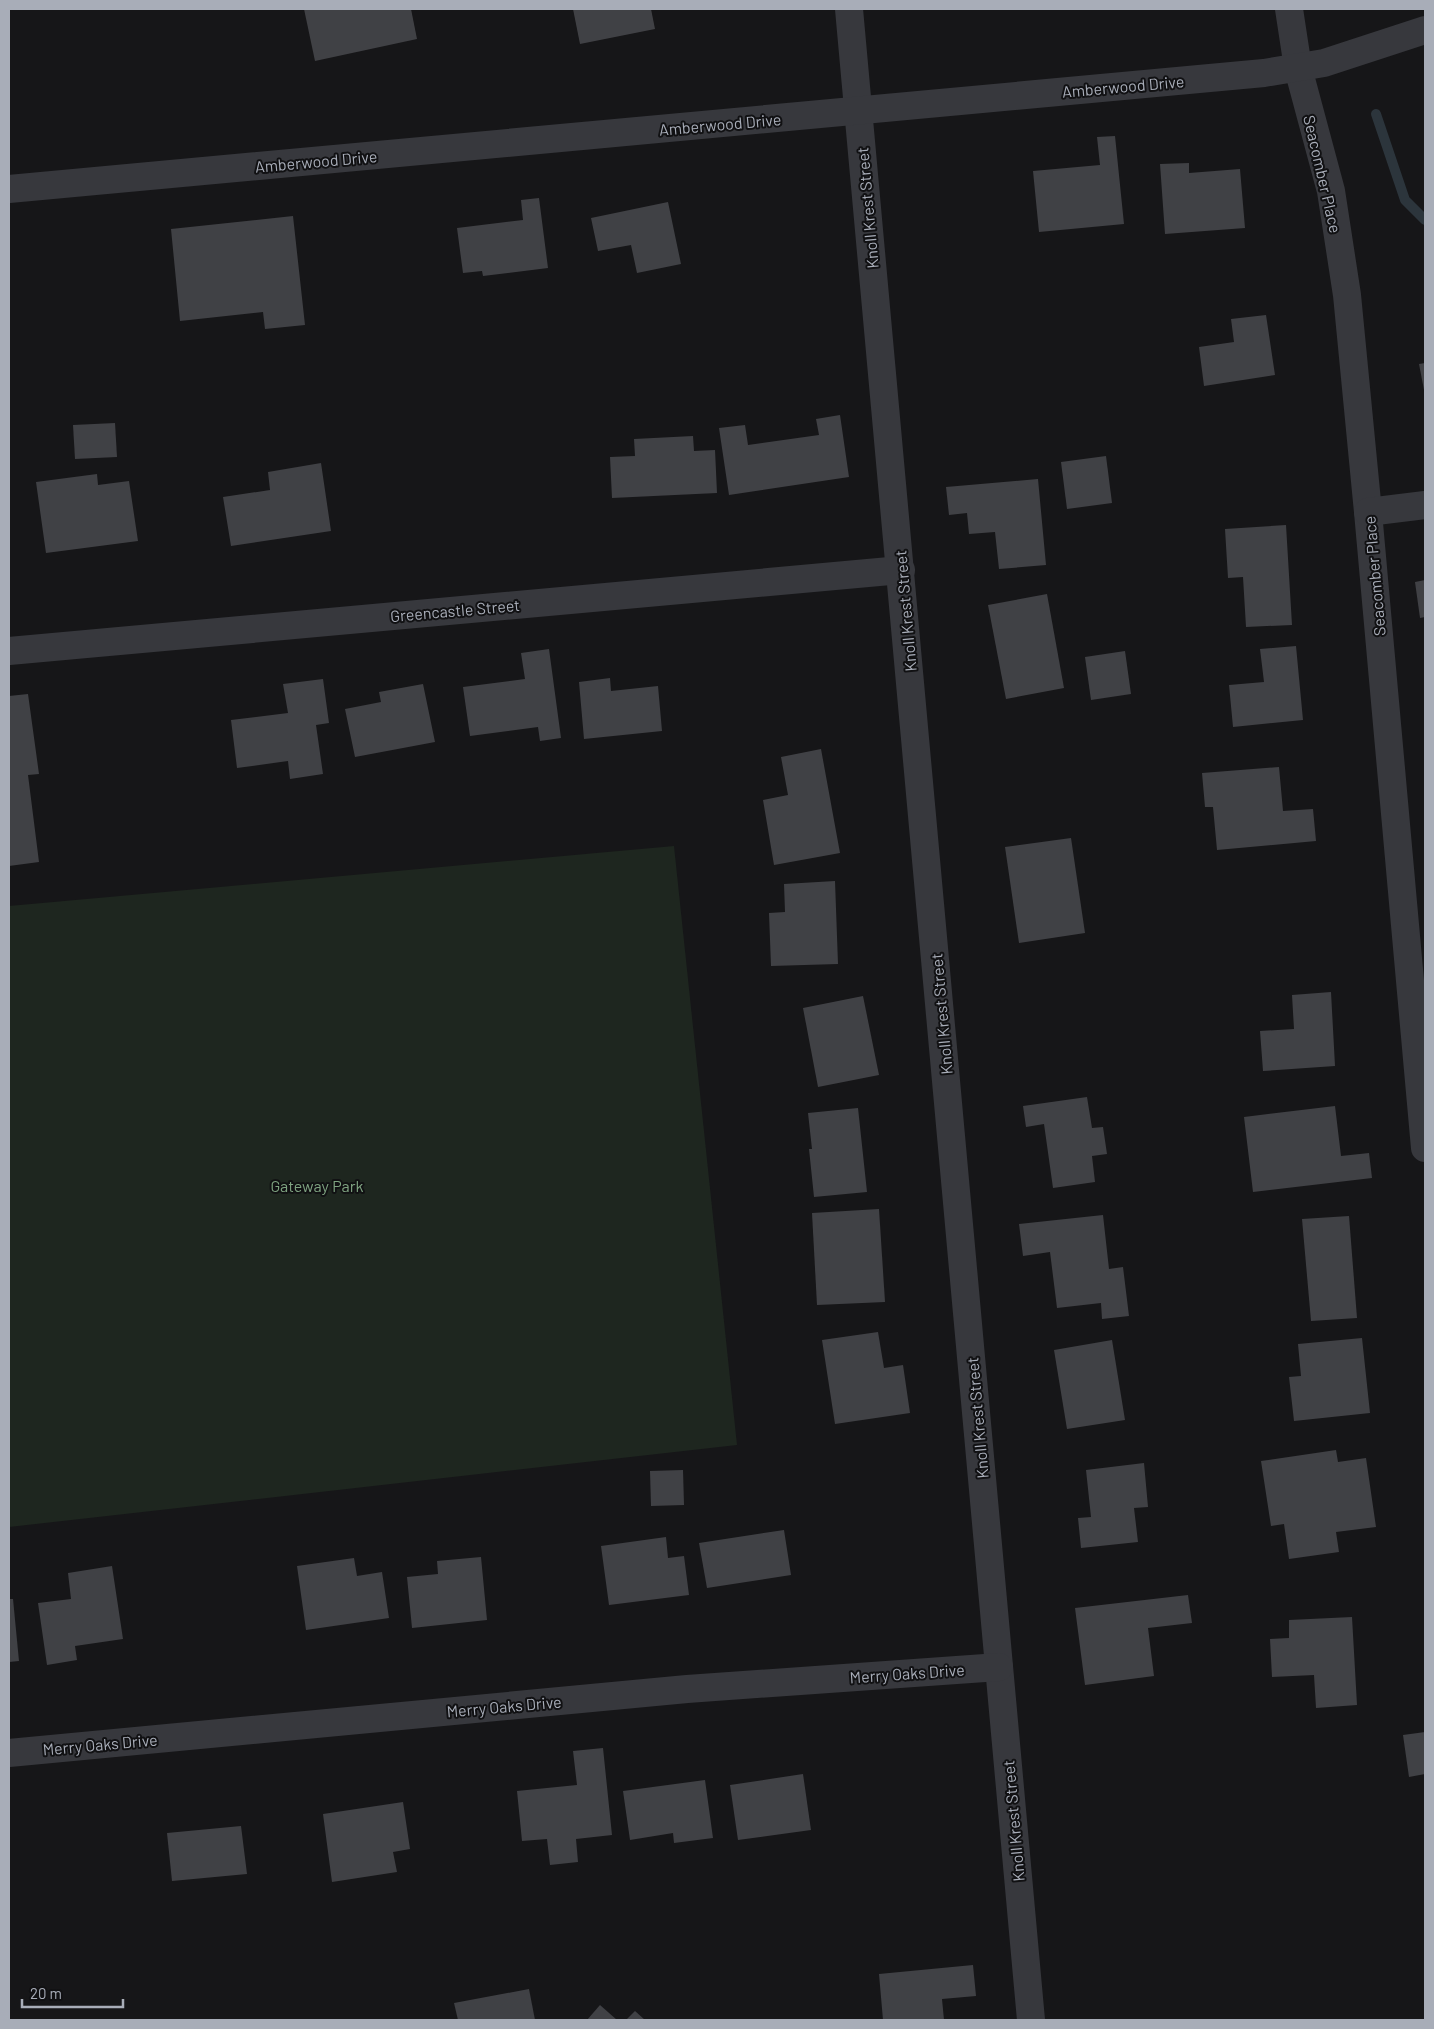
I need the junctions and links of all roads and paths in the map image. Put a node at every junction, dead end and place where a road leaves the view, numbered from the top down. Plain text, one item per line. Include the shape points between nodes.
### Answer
1 (849, 9) edge
2 (1289, 9) edge
3 (1425, 30) edge
4 (1298, 68) junction
5 (858, 111) junction
6 (9, 189) edge
7 (1425, 505) edge
8 (1368, 512) junction
9 (901, 570) junction
10 (9, 651) edge
11 (1425, 1148) edge
12 (999, 1667) junction
13 (9, 1753) edge
14 (1031, 2020) edge

1 - 5 street, Knoll Krest Street
2 - 4 street, Seacomber Place
3 - 4 street, Amberwood Drive via 1349,56
4 - 5 street, Amberwood Drive
4 - 8 street, Seacomber Place via 1331,191 1347,295
5 - 6 street, Amberwood Drive
5 - 9 street, Knoll Krest Street
7 - 8 street
8 - 11 street, Seacomber Place
9 - 10 street, Greencastle Street
9 - 12 street, Knoll Krest Street
12 - 13 street, Merry Oaks Drive via 686,1689
12 - 14 street, Knoll Krest Street

